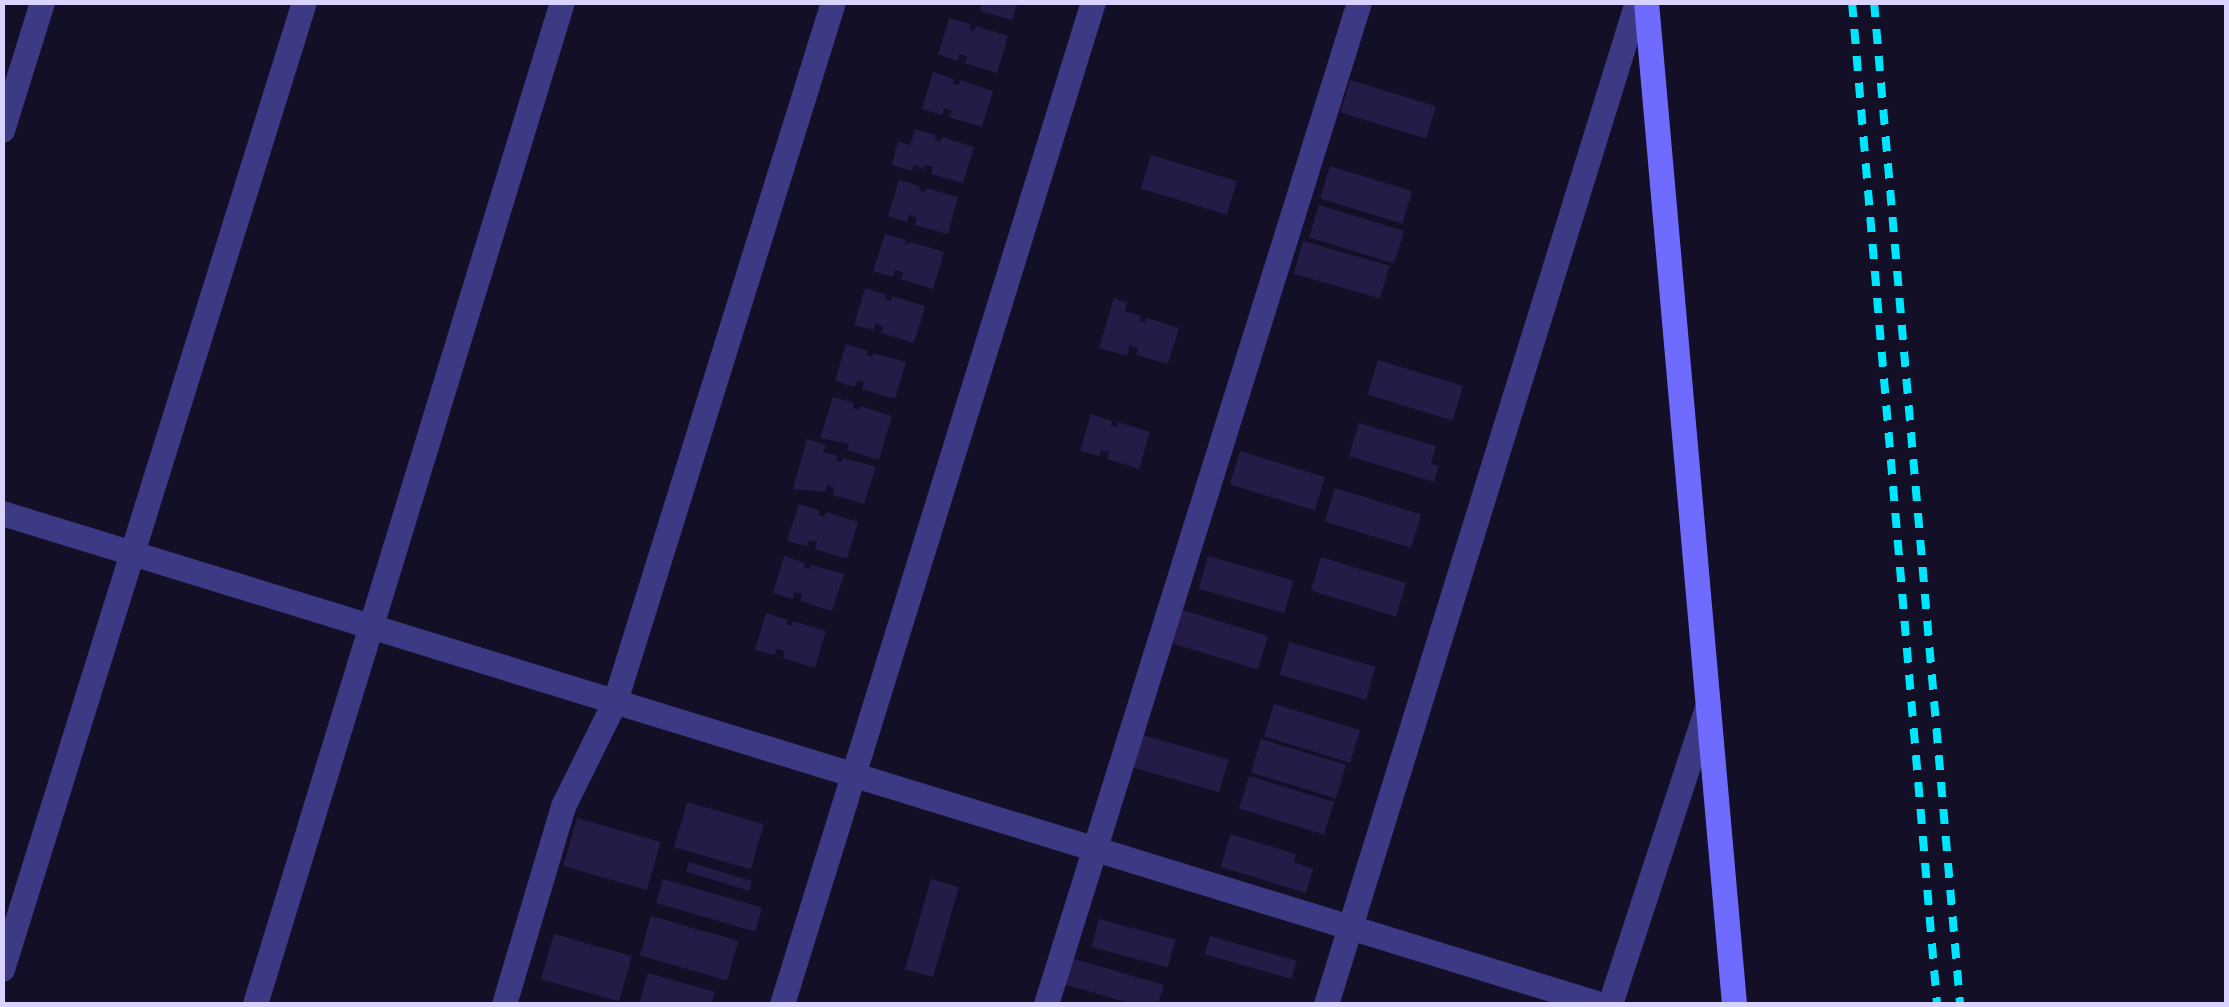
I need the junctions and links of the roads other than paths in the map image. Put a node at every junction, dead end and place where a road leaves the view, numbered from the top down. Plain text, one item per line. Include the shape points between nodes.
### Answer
1 (42, 2) edge
2 (304, 2) edge
3 (562, 2) edge
4 (832, 2) edge
5 (1092, 2) edge
6 (1359, 2) edge
7 (1637, 2) edge
8 (1646, 2) edge
9 (2, 130) edge
10 (2, 513) edge
11 (132, 553) junction
12 (371, 627) junction
13 (614, 702) junction
14 (1708, 705) junction
15 (853, 775) junction
16 (1095, 849) junction
17 (1350, 928) junction
18 (2, 969) edge
19 (255, 1004) edge
20 (504, 1004) edge
21 (782, 1004) edge
22 (1046, 1004) edge
23 (1326, 1004) edge
24 (1600, 1004) edge
25 (1610, 1004) edge
26 (1734, 1004) edge

1 - 9 street
2 - 11 street
3 - 12 street
4 - 13 street
5 - 15 street
6 - 16 street
7 - 17 street
8 - 14 main road
10 - 11 street
11 - 12 street
11 - 18 street
12 - 13 street
12 - 19 street
13 - 15 street
13 - 20 street via 562,806
14 - 25 street
14 - 26 main road
15 - 16 street
15 - 21 street
16 - 17 street
16 - 22 street
17 - 23 street
17 - 24 street

